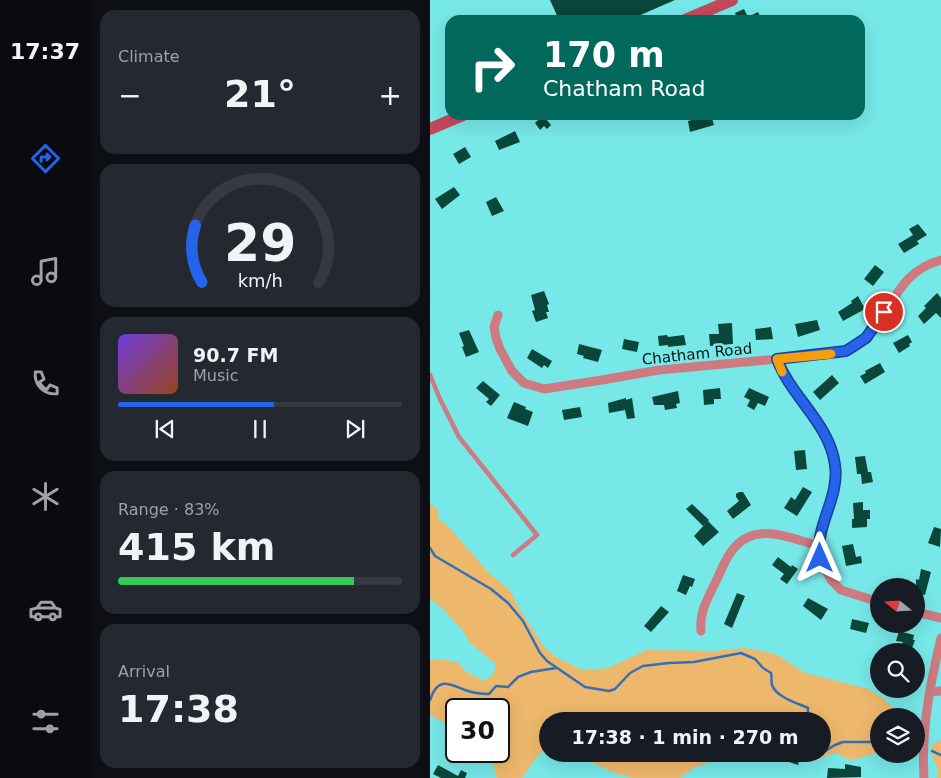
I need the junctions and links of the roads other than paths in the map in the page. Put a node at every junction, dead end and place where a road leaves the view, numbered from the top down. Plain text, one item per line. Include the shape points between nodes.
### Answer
1 (732, 0) edge
2 (708, 15) edge
3 (451, 120) edge
4 (430, 129) edge
5 (941, 260) edge
6 (498, 315) dead end
7 (777, 359) junction
8 (430, 375) edge
9 (818, 546) junction
10 (513, 555) dead end
11 (870, 599) edge
12 (925, 614) edge
13 (941, 618) edge
14 (701, 631) dead end
15 (941, 638) edge
16 (941, 691) edge
17 (930, 692) junction
18 (924, 778) edge

1 - 2 main road
3 - 4 main road
5 - 7 street, Chatham Road via 913,274 894,296 875,328 855,347 833,354
6 - 7 street, Chatham Road via 494,327 496,338 512,371 524,383 544,389 658,370
7 - 9 street via 787,382 821,428 834,459 835,486
8 - 10 lane via 459,437 537,535
9 - 11 street via 822,565 834,584 845,592
9 - 14 street via 768,533 740,542 725,562 702,613
12 - 13 street
15 - 17 street
16 - 17 street
17 - 18 street via 924,730

